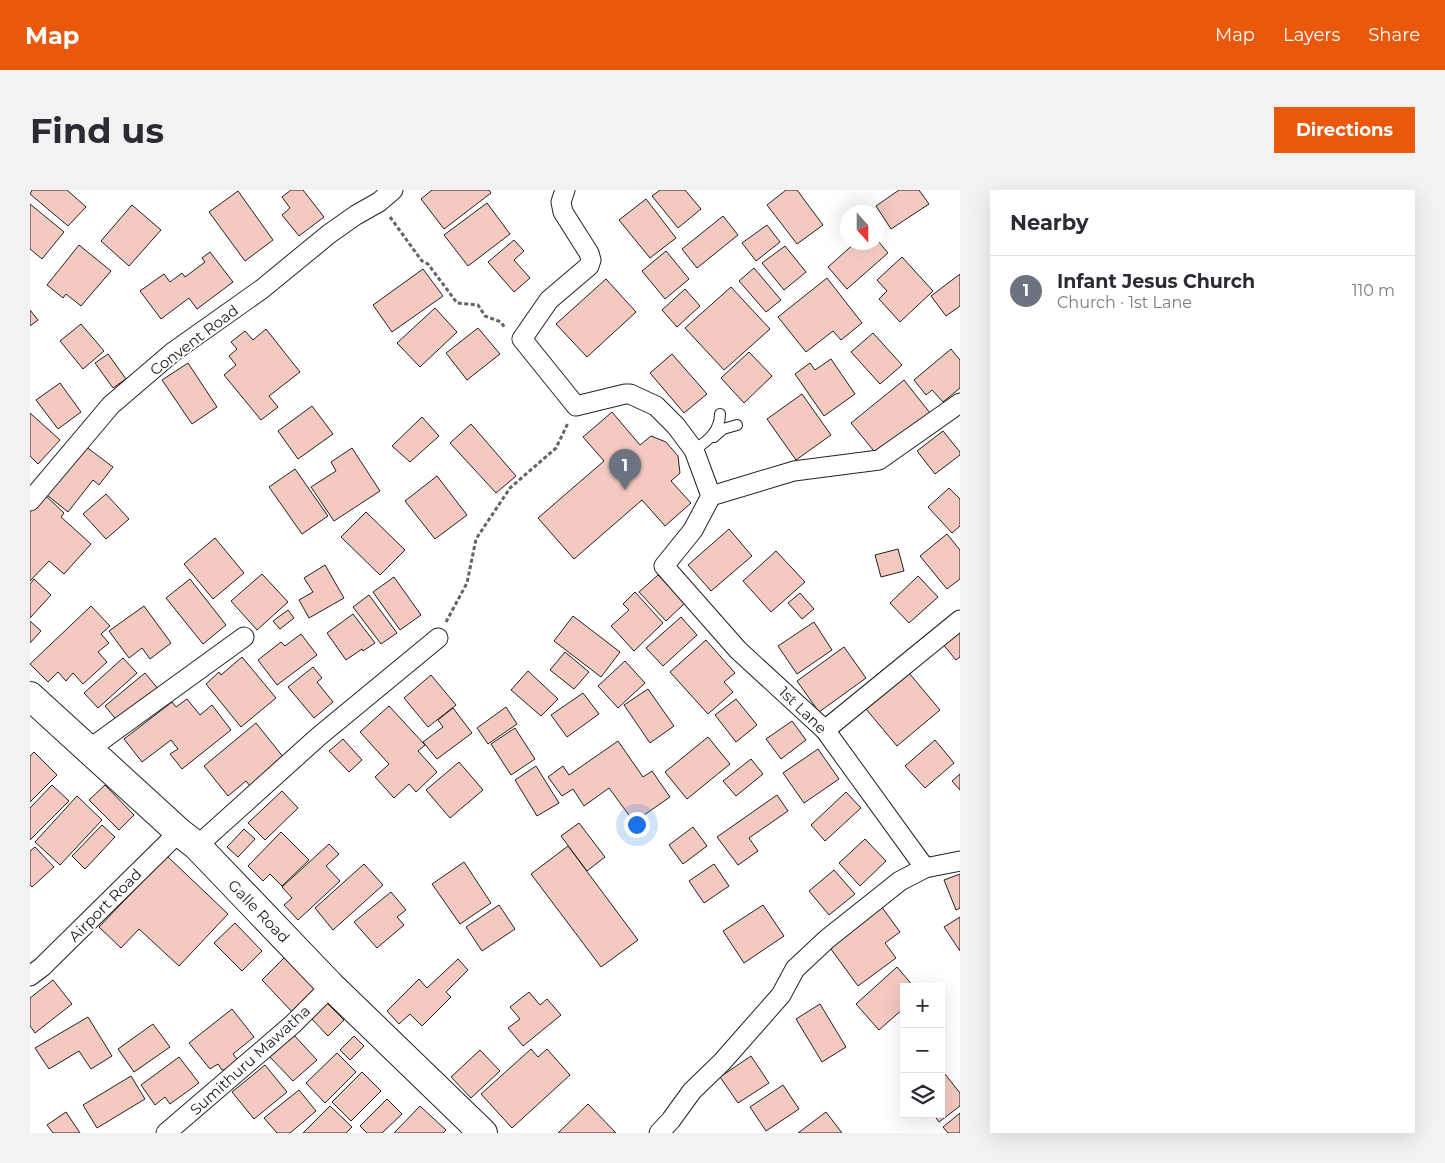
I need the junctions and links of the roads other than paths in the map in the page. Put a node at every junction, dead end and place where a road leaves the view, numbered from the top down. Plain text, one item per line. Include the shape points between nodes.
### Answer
1 (564, 190) edge
2 (386, 196) edge
3 (960, 403) edge
4 (720, 414) dead end
5 (737, 425) dead end
6 (702, 446) junction
7 (711, 496) junction
8 (30, 501) edge
9 (960, 620) edge
10 (244, 636) dead end
11 (438, 638) road end
12 (30, 696) edge
13 (825, 730) junction
14 (88, 750) junction
15 (188, 839) junction
16 (960, 861) edge
17 (925, 868) junction
18 (30, 976) edge
19 (331, 986) junction
20 (166, 1133) edge
21 (483, 1133) edge
22 (658, 1133) edge

1 - 6 street via 563,212 591,260 589,266 548,300 522,338 576,406 630,394 656,406
2 - 8 street, Convent Road via 329,234 262,289 166,358 112,405
3 - 7 street via 879,460 794,471
4 - 6 lane via 720,423
5 - 6 lane via 722,430
6 - 7 street
7 - 13 street, 1st Lane via 693,530 664,566 738,650
9 - 13 street
10 - 14 street
11 - 15 street, Airport Road via 318,738
12 - 14 highway, Galle Road
13 - 17 street, 1st Lane
14 - 15 highway, Galle Road
15 - 18 street, Airport Road
15 - 19 highway, Galle Road
16 - 17 street
17 - 22 street via 875,899 795,969 781,995 692,1091
19 - 20 street, Sumithuru Mawatha via 293,1024
19 - 21 highway, Galle Road

